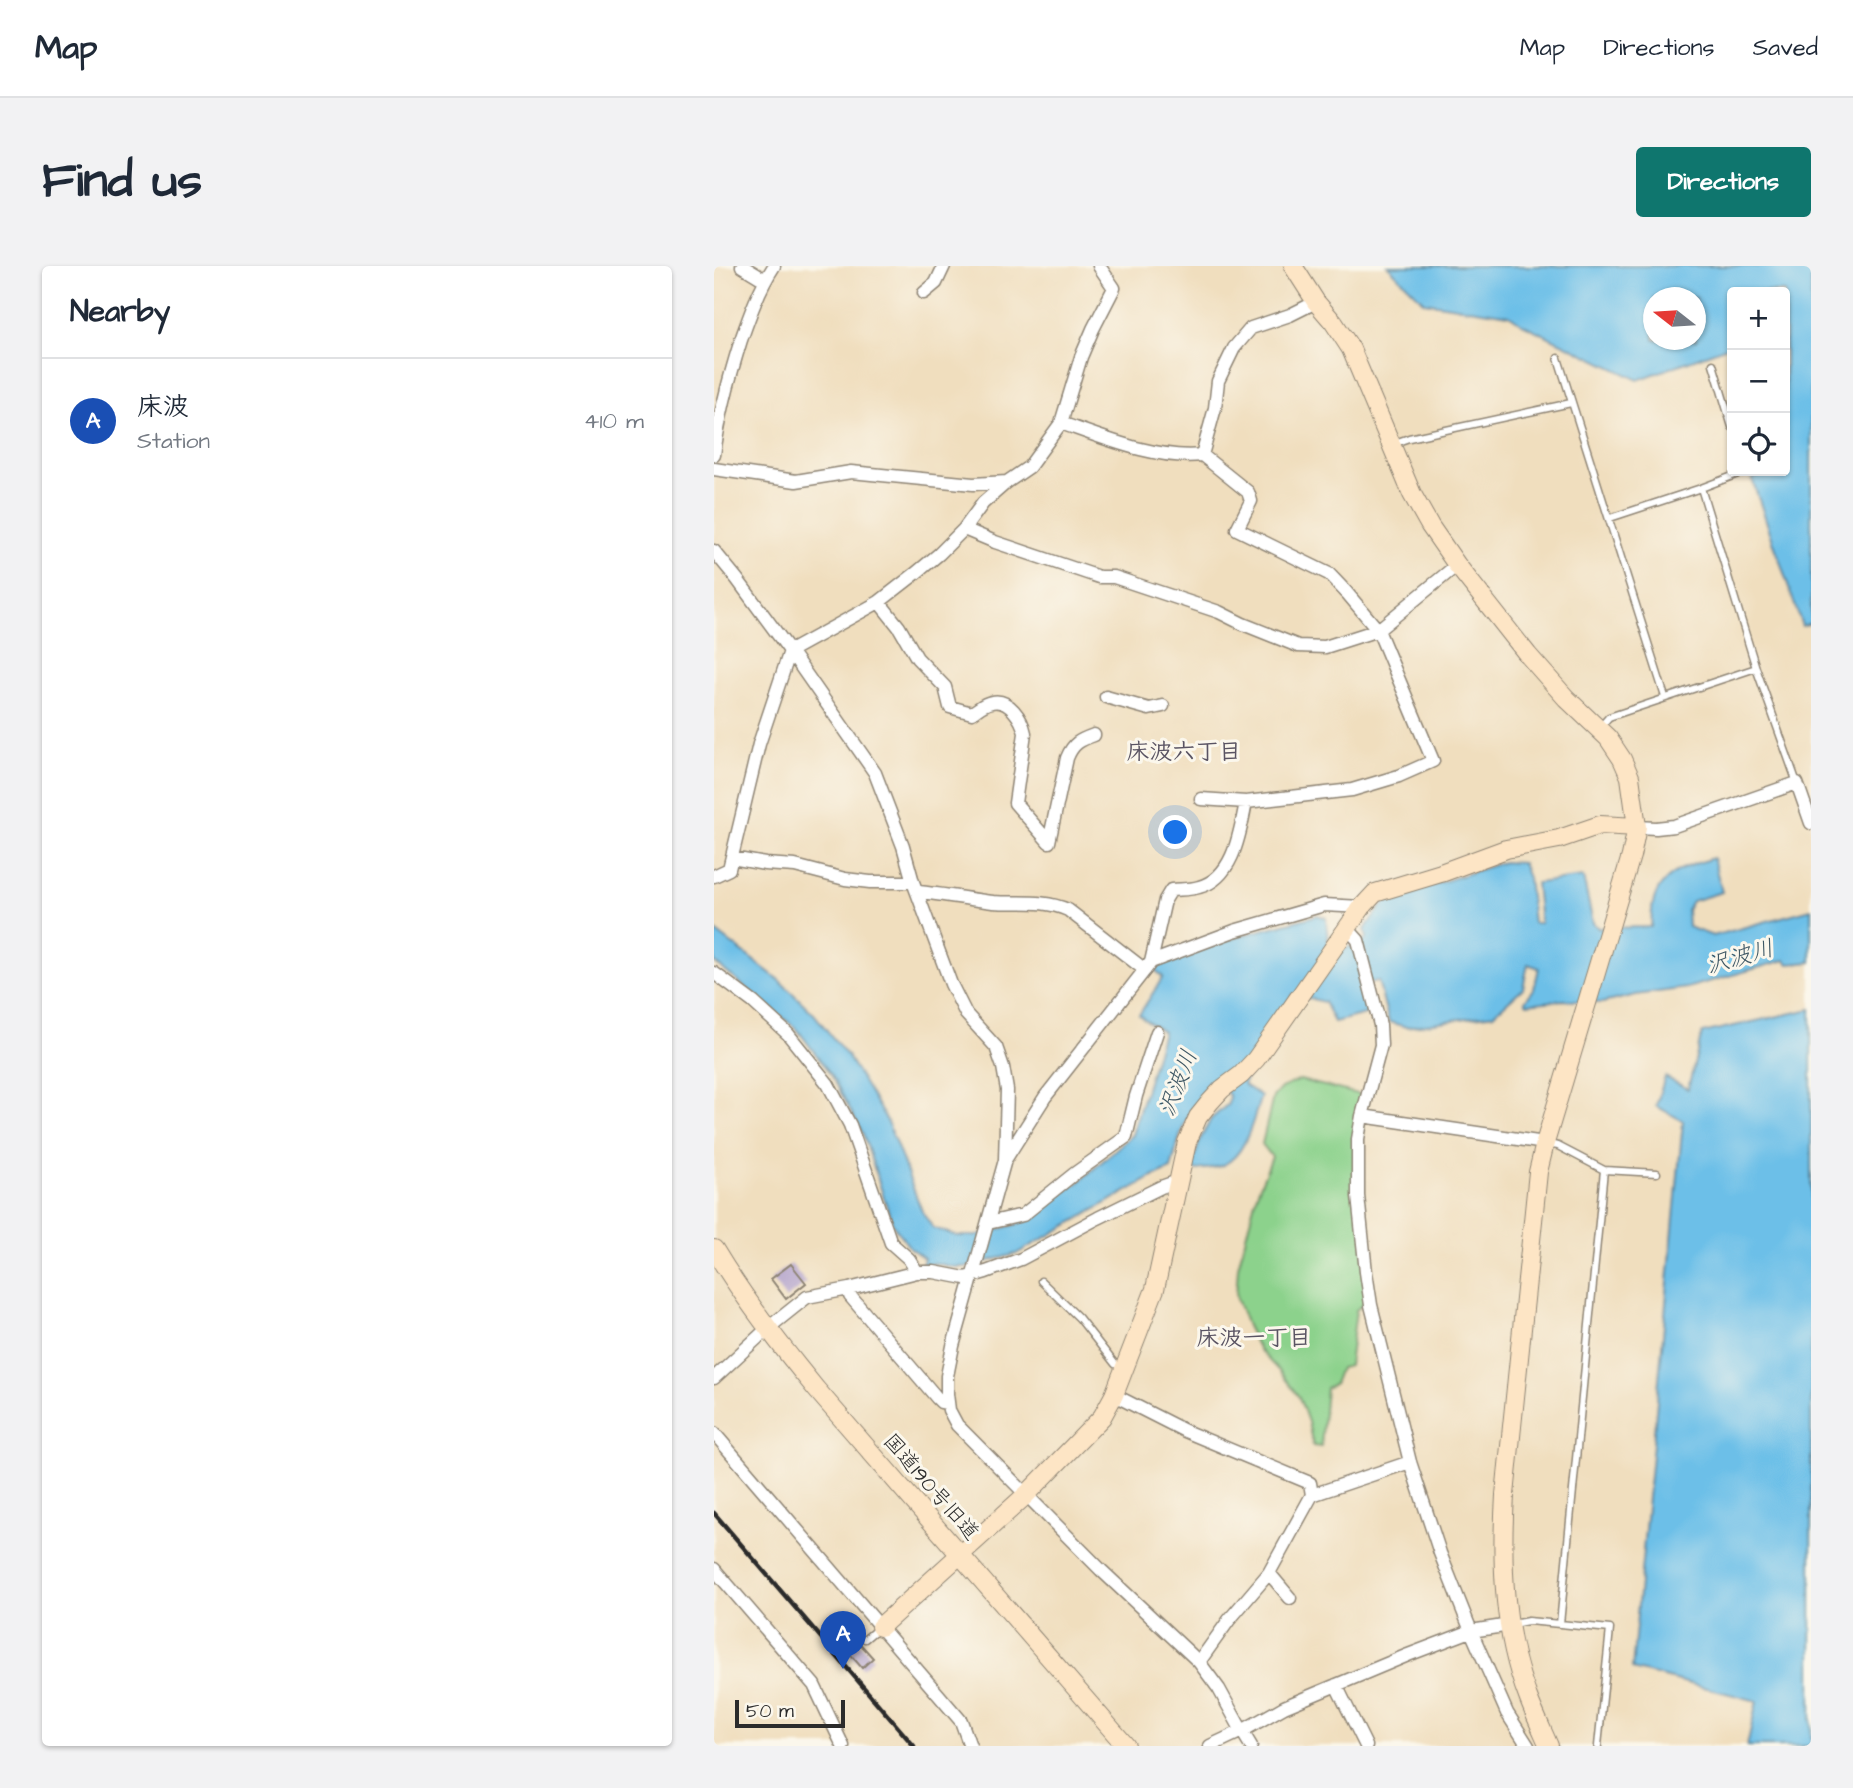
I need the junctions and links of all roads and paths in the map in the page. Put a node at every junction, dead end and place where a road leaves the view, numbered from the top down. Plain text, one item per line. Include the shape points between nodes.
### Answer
1 (742, 266) edge
2 (774, 266) edge
3 (944, 266) edge
4 (1099, 266) edge
5 (1293, 266) edge
6 (765, 280) junction
7 (924, 293) dead end
8 (1316, 302) junction
9 (1558, 358) dead end
10 (1713, 363) dead end
11 (1571, 403) junction
12 (1728, 413) edge
13 (1061, 423) junction
14 (1391, 445) junction
15 (714, 455) edge
16 (1202, 455) junction
17 (714, 469) edge
18 (1733, 476) edge
19 (1007, 482) junction
20 (1701, 488) junction
21 (1610, 518) junction
22 (964, 529) junction
23 (714, 551) edge
24 (1457, 565) junction
25 (878, 602) junction
26 (1378, 630) junction
27 (790, 651) junction
28 (1756, 668) junction
29 (1106, 697) dead end
30 (1665, 697) junction
31 (1163, 706) dead end
32 (1599, 729) junction
33 (1094, 735) dead end
34 (1797, 783) junction
35 (1201, 799) dead end
36 (1246, 803) junction
37 (1811, 823) edge
38 (1637, 827) junction
39 (733, 858) junction
40 (714, 876) edge
41 (915, 887) junction
42 (1362, 907) junction
43 (1353, 935) junction
44 (1148, 966) junction
45 (714, 973) edge
46 (1157, 1032) dead end
47 (1362, 1116) junction
48 (1545, 1143) junction
49 (1005, 1160) junction
50 (1604, 1170) junction
51 (1657, 1173) dead end
52 (1178, 1181) junction
53 (987, 1225) junction
54 (714, 1249) edge
55 (913, 1266) junction
56 (973, 1274) junction
57 (1041, 1281) dead end
58 (849, 1289) junction
59 (767, 1329) junction
60 (1124, 1368) junction
61 (714, 1378) edge
62 (1114, 1395) junction
63 (948, 1403) junction
64 (714, 1433) edge
65 (1410, 1462) junction
66 (1026, 1495) junction
67 (1312, 1495) junction
68 (961, 1555) junction
69 (714, 1569) edge
70 (1269, 1573) junction
71 (1290, 1598) dead end
72 (1560, 1624) junction
73 (1510, 1625) junction
74 (880, 1627) junction
75 (1471, 1631) junction
76 (865, 1639) dead end
77 (1199, 1662) junction
78 (1336, 1685) junction
79 (1242, 1731) junction
80 (843, 1746) edge
81 (970, 1746) edge
82 (1126, 1746) edge
83 (1210, 1746) edge
84 (1251, 1746) edge
85 (1366, 1746) edge
86 (1528, 1746) edge
87 (1549, 1746) edge
88 (1598, 1746) edge

1 - 6 street
2 - 6 street
3 - 7 street
4 - 13 street via 1114,288 1081,357
5 - 8 street
6 - 15 street via 734,363
8 - 14 street via 1352,349
8 - 16 street via 1251,328 1234,348 1218,381
9 - 11 lane
10 - 12 lane
11 - 14 lane
11 - 21 lane
13 - 16 street via 1159,453
13 - 19 street via 1029,467
14 - 24 street via 1412,494
16 - 26 street via 1248,492 1251,501 1237,529 1329,574
17 - 19 street via 796,481 851,472 973,484
18 - 20 lane
19 - 22 street
20 - 21 lane
20 - 28 lane
21 - 30 lane
22 - 25 street
22 - 26 street via 1099,577 1114,577 1219,612 1298,646 1325,647
23 - 27 street
24 - 26 street
24 - 32 street via 1566,698
25 - 27 street
25 - 33 street via 917,658 945,687 950,707 972,713 995,701 1012,708 1023,723 1026,733 1015,803 1049,842 1071,747
26 - 36 street via 1433,761 1352,790
27 - 39 street via 759,744
27 - 41 street via 874,773
28 - 30 lane
28 - 34 lane
29 - 31 street via 1149,709
30 - 32 lane via 1609,717
32 - 38 street via 1630,776
34 - 37 street
34 - 38 street via 1674,826
35 - 36 street
36 - 44 street via 1230,862 1200,887 1171,890
38 - 42 street via 1600,825 1506,849 1375,893
38 - 48 street
39 - 40 street via 729,869
39 - 41 street
41 - 44 street via 994,902 1056,905
41 - 49 street via 951,984 966,1014 996,1047 1003,1067 1007,1090
42 - 43 street
42 - 44 street via 1324,905 1234,931
43 - 47 street via 1380,1025 1381,1045
43 - 52 street via 1336,945 1256,1059 1198,1117 1186,1142
44 - 49 street via 1045,1097
45 - 55 street via 788,1034 828,1084 850,1125 891,1243
46 - 53 street via 1126,1137 1023,1215
47 - 48 street
47 - 65 street via 1358,1196 1366,1272
48 - 50 lane
48 - 73 street via 1538,1172 1505,1495 1502,1542
49 - 53 street
50 - 51 lane
50 - 72 lane
52 - 56 street via 1021,1259
52 - 60 street via 1155,1289
53 - 56 street
54 - 59 street, 国道190号旧道
55 - 56 street via 965,1279
55 - 58 street
56 - 63 street via 947,1376
57 - 60 lane via 1079,1318 1115,1364
58 - 59 street via 807,1297
58 - 63 street via 850,1296 937,1398
59 - 61 street
59 - 68 street, 国道190号旧道
60 - 62 street
62 - 66 street via 1102,1416
62 - 67 street via 1185,1431 1310,1483
63 - 66 street via 957,1425
64 - 74 street
65 - 67 street
65 - 75 street
66 - 68 street
66 - 77 street
67 - 70 street
68 - 74 street
68 - 82 street, 国道190号旧道
69 - 80 street via 814,1685
70 - 71 street
70 - 77 street
72 - 73 lane via 1528,1621
72 - 88 lane via 1610,1629
73 - 75 street
73 - 87 street via 1527,1695
74 - 76 lane
74 - 81 street via 961,1721
75 - 78 street
75 - 86 street via 1507,1713
77 - 79 street
78 - 79 street
78 - 85 street
79 - 83 street
79 - 84 street

